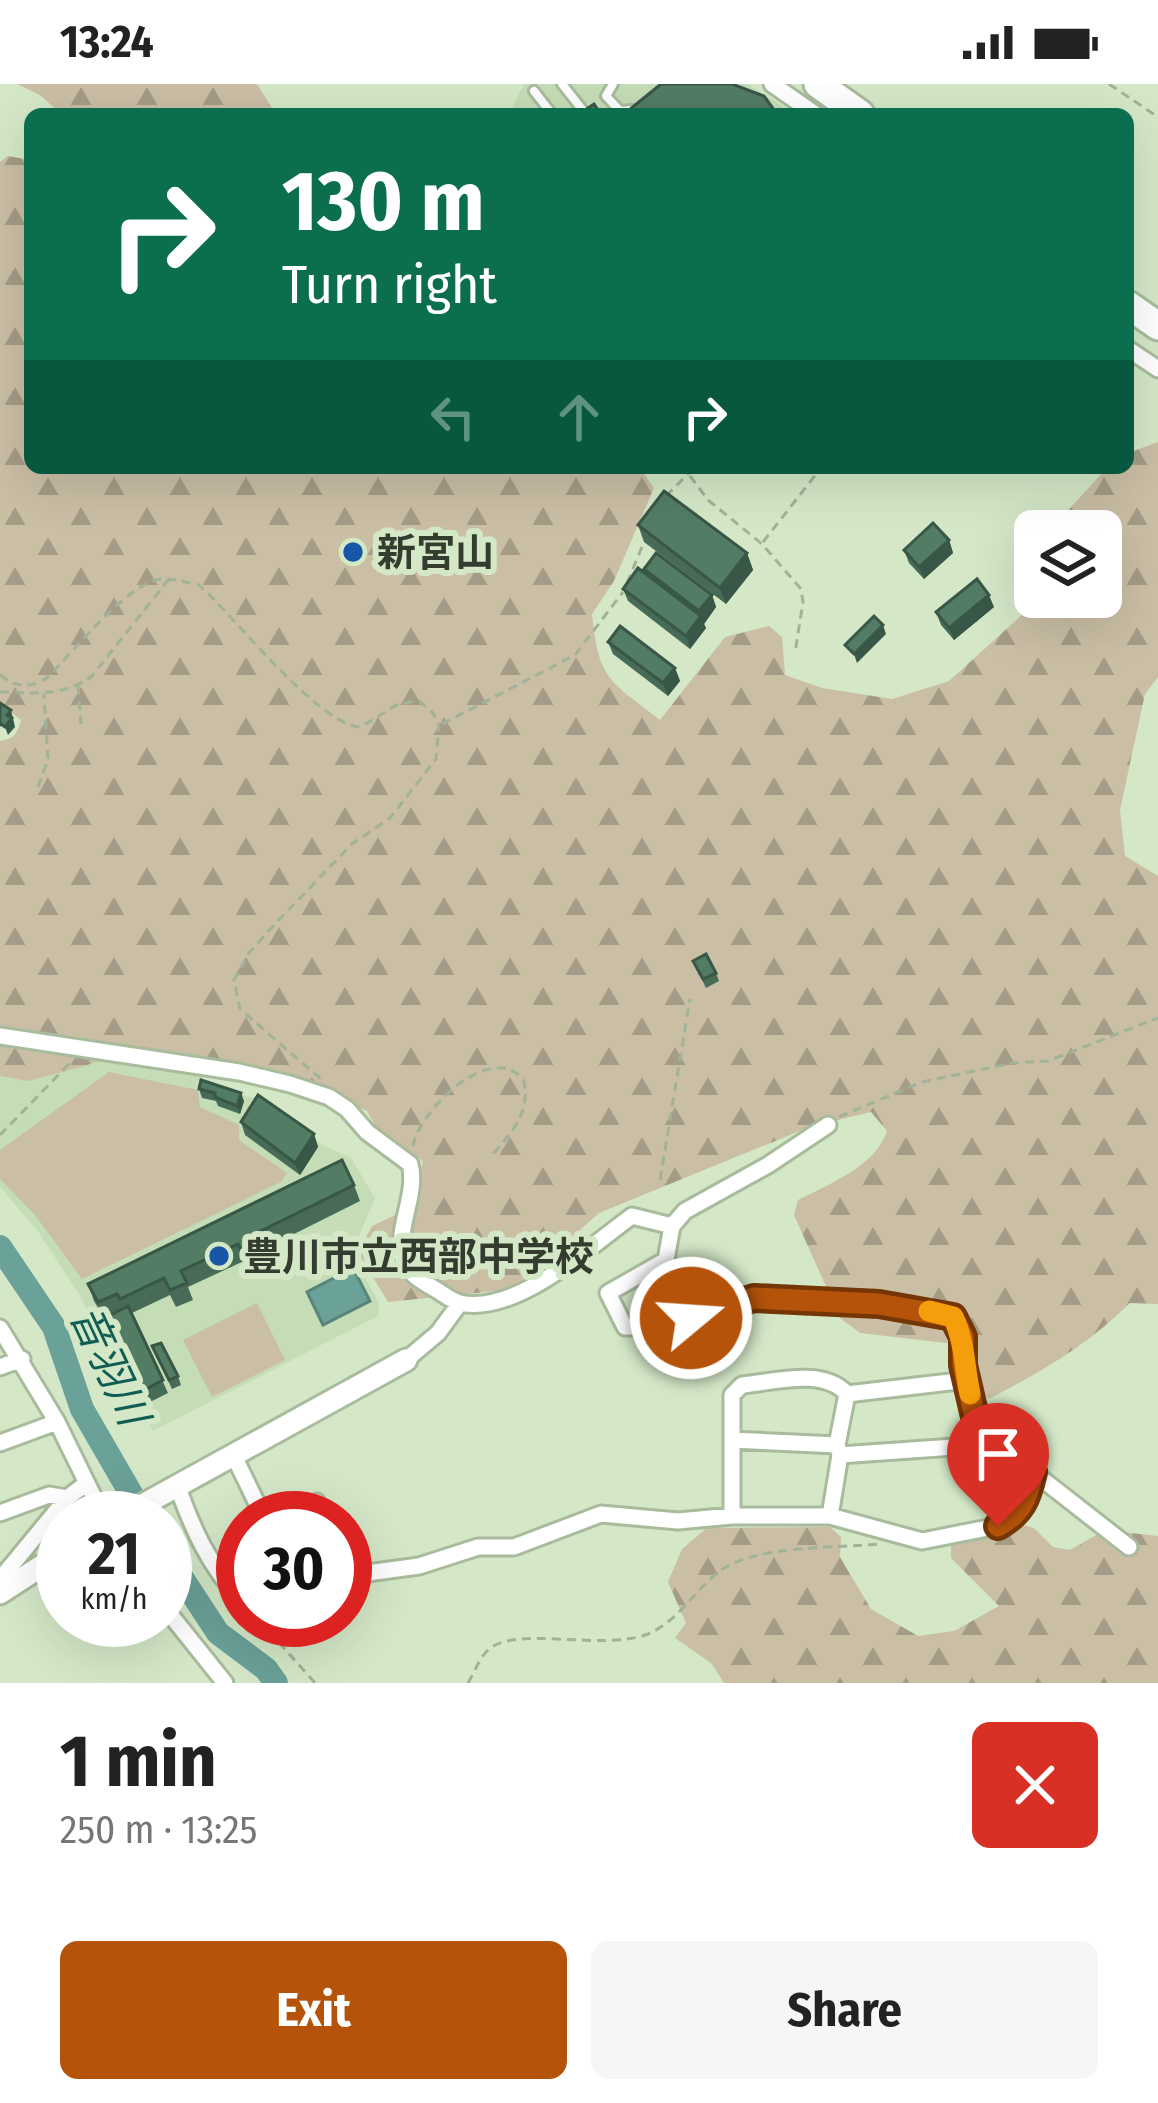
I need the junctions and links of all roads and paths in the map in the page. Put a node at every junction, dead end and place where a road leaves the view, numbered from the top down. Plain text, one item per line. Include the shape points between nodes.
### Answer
1 (562, 84) edge
2 (613, 84) edge
3 (772, 84) edge
4 (805, 84) edge
5 (818, 84) edge
6 (1108, 84) edge
7 (534, 91) dead end
8 (606, 96) junction
9 (648, 97) edge
10 (547, 108) edge
11 (580, 108) edge
12 (590, 108) edge
13 (615, 108) edge
14 (632, 108) edge
15 (806, 108) edge
16 (839, 108) edge
17 (852, 108) edge
18 (1158, 117) edge
19 (816, 474) edge
20 (689, 475) joint
21 (664, 498) edge
22 (648, 531) edge
23 (762, 544) junction
24 (169, 579) junction
25 (795, 653) dead end
26 (0, 675) edge
27 (78, 686) junction
28 (0, 692) edge
29 (44, 694) junction
30 (81, 724) dead end
31 (439, 726) junction
32 (38, 787) dead end
33 (690, 999) dead end
34 (1158, 1018) edge
35 (0, 1036) edge
36 (82, 1047) junction
37 (347, 1108) junction
38 (828, 1124) joint
39 (0, 1135) edge
40 (493, 1154) dead end
41 (410, 1164) junction
42 (660, 1180) dead end
43 (673, 1226) junction
44 (460, 1303) junction
45 (0, 1328) edge
46 (22, 1359) junction
47 (406, 1360) joint
48 (0, 1367) edge
49 (967, 1380) junction
50 (847, 1394) junction
51 (57, 1423) junction
52 (979, 1434) junction
53 (732, 1440) junction
54 (0, 1443) edge
55 (838, 1450) junction
56 (233, 1454) junction
57 (1033, 1472) junction
58 (87, 1483) junction
59 (174, 1485) junction
60 (76, 1491) edge
61 (91, 1491) edge
62 (164, 1491) edge
63 (251, 1491) edge
64 (36, 1500) edge
65 (0, 1513) edge
66 (732, 1516) junction
67 (830, 1516) junction
68 (36, 1535) edge
69 (922, 1541) junction
70 (1129, 1547) dead end
71 (36, 1569) edge
72 (372, 1569) edge
73 (216, 1571) edge
74 (4, 1590) edge
75 (192, 1642) edge
76 (283, 1647) edge
77 (225, 1683) edge
78 (315, 1683) edge
79 (468, 1683) edge

1 - 11 lane
2 - 8 lane
3 - 15 street
4 - 16 highway
5 - 17 highway
6 - 18 path
7 - 10 lane
8 - 12 lane
8 - 13 lane
9 - 14 lane
19 - 23 path
20 - 21 path
20 - 23 path
22 - 31 path via 618,603 575,655
23 - 25 path via 801,589
24 - 26 path via 139,588 47,678 24,686
24 - 27 path
24 - 31 path via 199,585 340,722 361,727 409,700 427,705
27 - 29 path
27 - 30 path
28 - 29 path
29 - 32 path via 48,759
31 - 37 path via 436,759 410,795 274,925 234,980 240,1009
33 - 42 path
34 - 38 path via 1048,1061 898,1090
35 - 36 street
36 - 37 street via 239,1072
36 - 39 path
37 - 41 street
38 - 43 street
40 - 41 path via 526,1106 524,1081 493,1066 430,1112
41 - 44 street via 402,1255 408,1271
43 - 44 street via 632,1216 530,1291
43 - 49 street via 665,1260 608,1292 625,1327 659,1328 754,1298 914,1308 953,1317
44 - 47 street
45 - 46 street
46 - 48 street
46 - 51 street
47 - 56 street
49 - 50 street
49 - 52 street
50 - 53 street via 824,1378 742,1385 732,1395
50 - 55 street
51 - 54 street
51 - 58 street
52 - 55 street via 968,1446
52 - 57 street
53 - 55 street
53 - 66 street
55 - 67 street
56 - 59 street
56 - 63 street
57 - 69 street via 1015,1516
57 - 70 street
58 - 60 street
58 - 61 street
59 - 62 street
59 - 73 street
64 - 65 street
66 - 67 street
66 - 72 street via 601,1514 514,1547
67 - 69 street
68 - 74 street via 5,1572
69 - 79 path via 739,1562 649,1634 614,1642 501,1641
71 - 74 street
75 - 77 street
76 - 78 path

